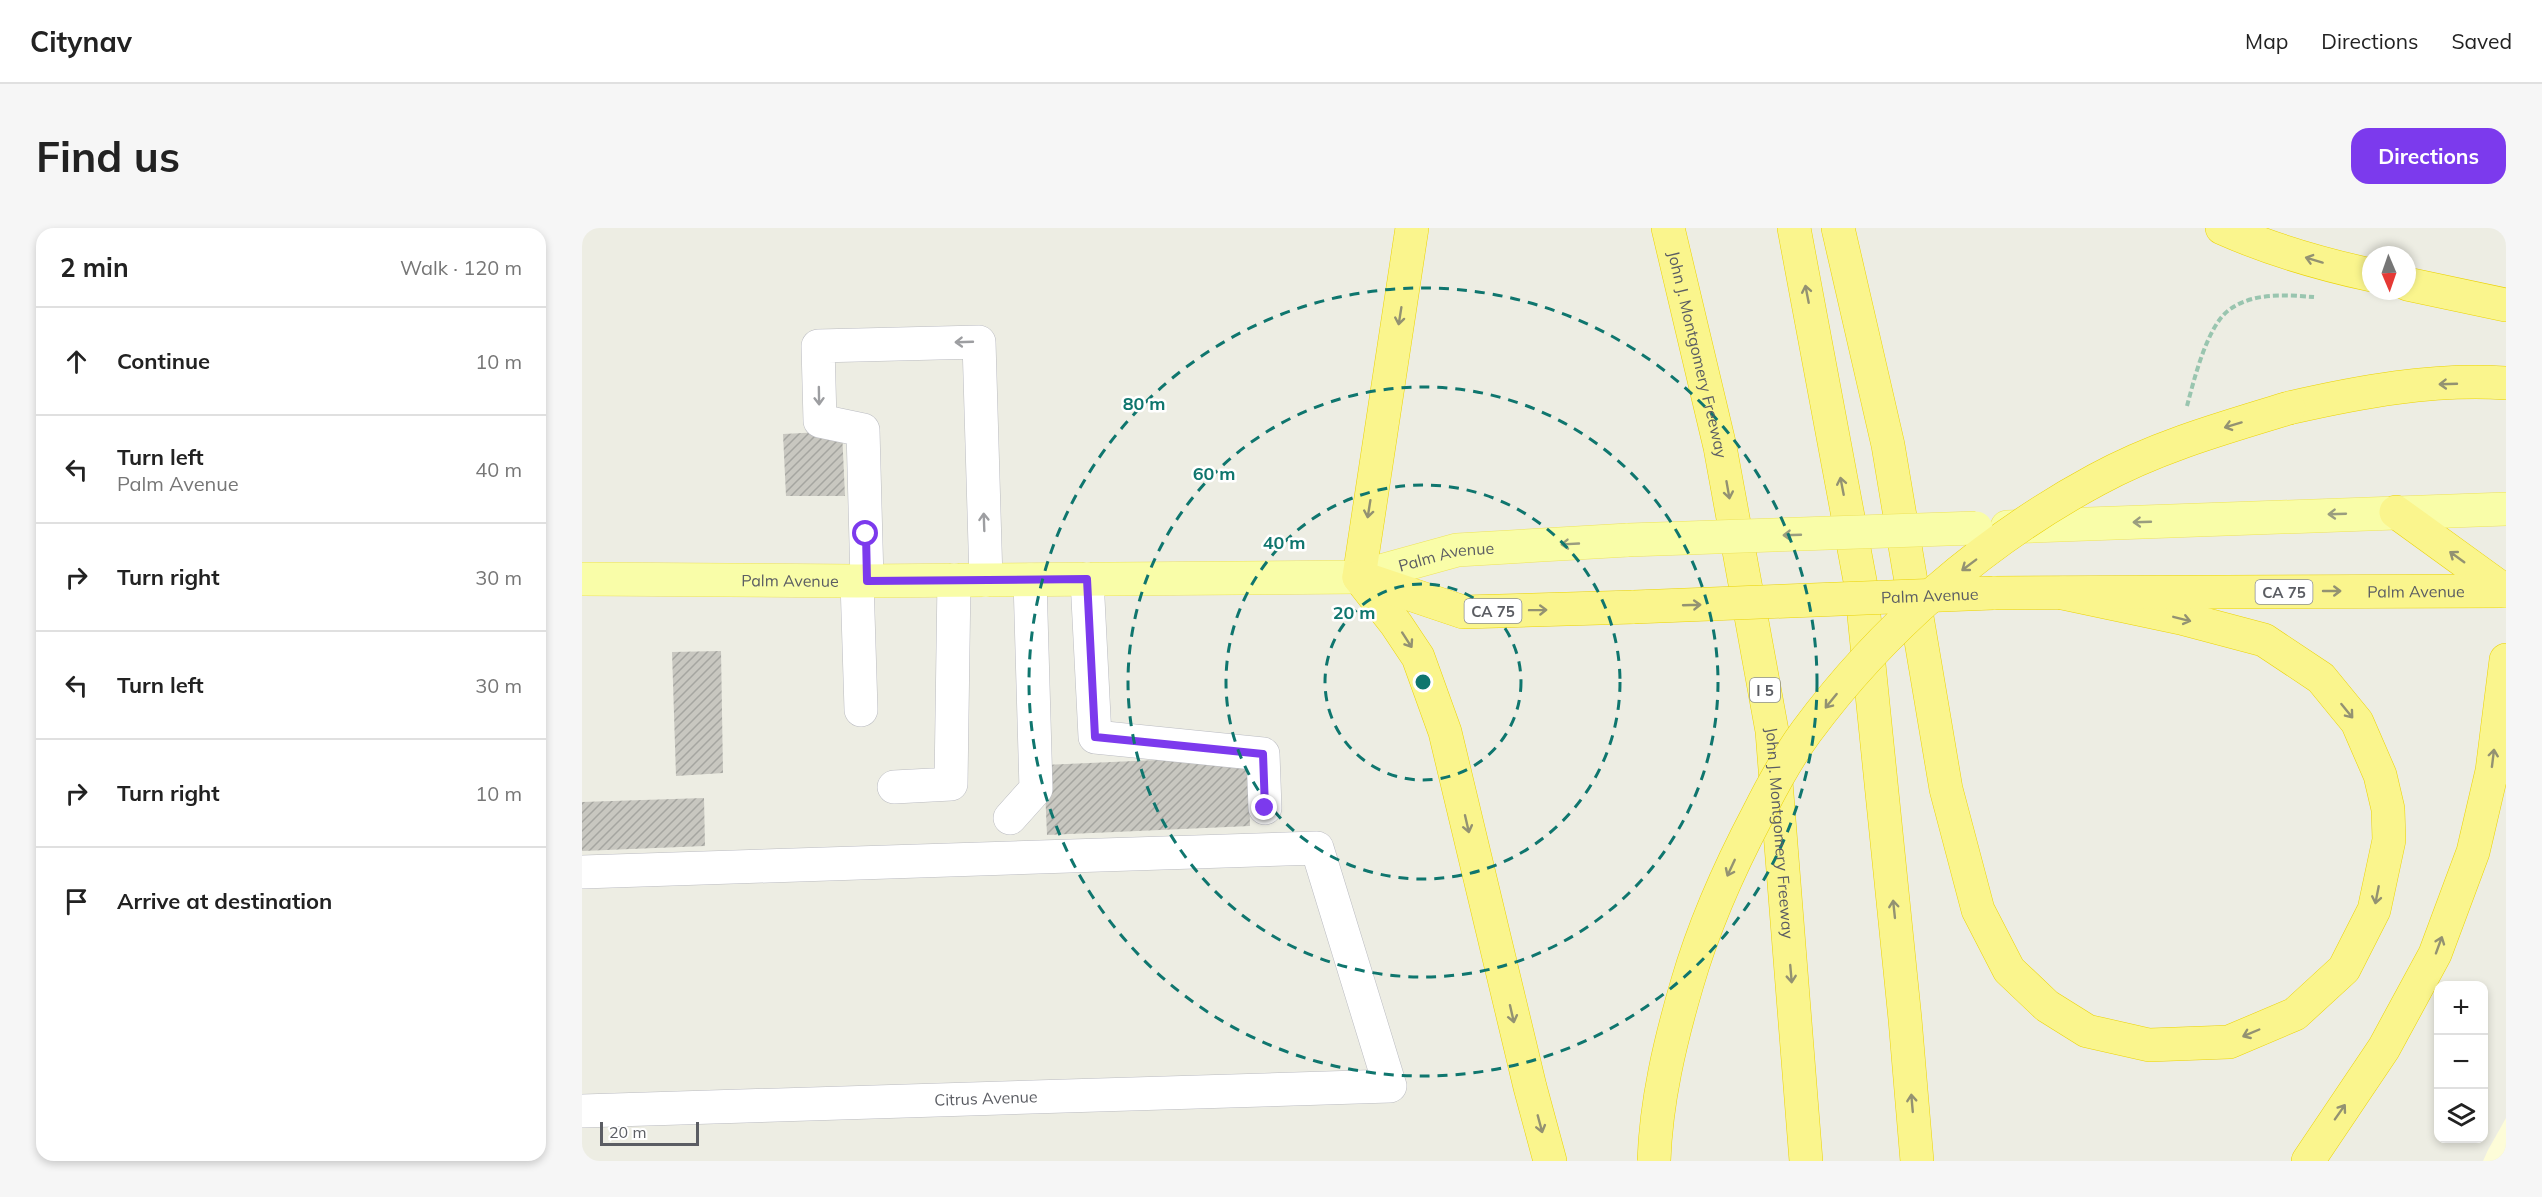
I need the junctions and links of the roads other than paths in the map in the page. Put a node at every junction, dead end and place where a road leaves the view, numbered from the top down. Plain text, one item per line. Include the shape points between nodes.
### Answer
1 (1412, 228) edge
2 (1668, 228) edge
3 (1794, 228) edge
4 (1838, 228) edge
5 (2222, 228) edge
6 (2362, 273) edge
7 (2416, 286) edge
8 (2506, 305) edge
9 (2506, 383) edge
10 (2506, 509) edge
11 (2396, 512) junction
12 (1359, 577) junction
13 (582, 579) edge
14 (1087, 579) junction
15 (954, 580) junction
16 (986, 580) junction
17 (1030, 580) junction
18 (862, 581) junction
19 (2506, 591) edge
20 (2063, 593) junction
21 (2506, 605) edge
22 (2506, 660) edge
23 (861, 710) dead end
24 (894, 787) dead end
25 (1265, 808) dead end
26 (1010, 818) dead end
27 (582, 872) edge
28 (582, 1111) edge
29 (1550, 1161) edge
30 (1654, 1161) edge
31 (1806, 1161) edge
32 (1917, 1161) edge
33 (2308, 1161) edge

1 -> 12 highway
2 -> 31 highway, John J. Montgomery Freeway / I 5 via 1720,447 1772,731
32 -> 3 highway via 1861,586
20 -> 4 highway via 2264,640 2321,678 2357,722 2380,775 2388,809 2389,840 2374,910 2344,969 2295,1014 2229,1042 2150,1045 2088,1031 2047,1006 2009,970 1978,910 1946,789 1888,445
6 -> 5 highway
7 - 8 highway
9 -> 30 highway, bridge via 2355,393 2200,435 2095,480 2011,534 1921,604 1835,695 1806,732 1781,769 1718,893 1671,1038
10 - 11 main road, Palm Avenue
11 -> 12 main road, Palm Avenue, bridge via 1628,540 1457,550
19 -> 11 highway
12 - 14 main road, Palm Avenue
12 -> 20 highway, Palm Avenue / CA 75, bridge via 1463,612
12 -> 29 highway via 1418,657 1445,732
13 - 18 main road, Palm Avenue
14 - 17 main road, Palm Avenue
14 - 25 street via 1095,737 1263,754
15 - 16 main road, Palm Avenue
15 - 18 main road, Palm Avenue
15 - 24 street via 951,783
16 - 17 main road, Palm Avenue
16 -> 18 street via 979,342 818,346 820,421 863,430
17 - 26 street via 1036,789
18 - 23 street
20 -> 19 highway, Palm Avenue / CA 75
19 - 21 highway
33 -> 22 highway via 2384,1048 2435,954 2473,852 2492,771
27 - 28 street, Citrus Avenue via 1317,848 1390,1086

